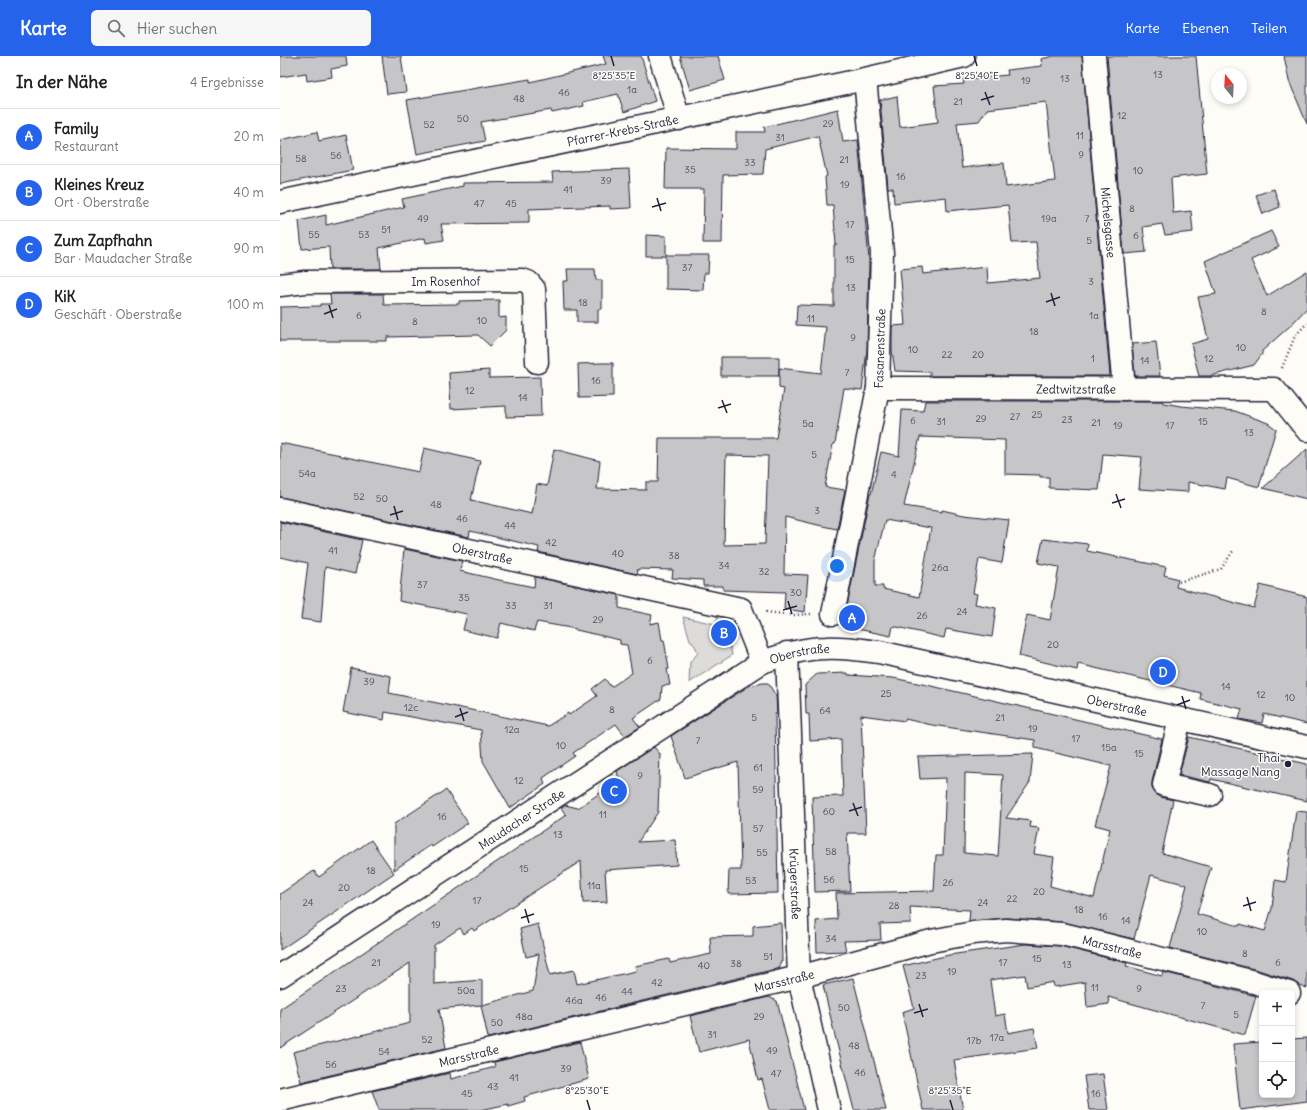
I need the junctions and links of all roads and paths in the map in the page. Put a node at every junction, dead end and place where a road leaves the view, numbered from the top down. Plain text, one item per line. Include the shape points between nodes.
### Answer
1 (660, 56) edge
2 (964, 56) edge
3 (1094, 56) edge
4 (865, 80) junction
5 (679, 119) junction
6 (280, 202) edge
7 (280, 285) edge
8 (1307, 323) edge
9 (537, 362) dead end
10 (878, 388) junction
11 (1124, 389) junction
12 (1274, 389) junction
13 (1307, 430) edge
14 (280, 509) edge
15 (1234, 551) dead end
16 (1179, 582) dead end
17 (741, 609) junction
18 (833, 614) joint
19 (787, 653) junction
20 (762, 662) junction
21 (1180, 719) junction
22 (1307, 747) edge
23 (1210, 795) dead end
24 (280, 976) edge
25 (799, 977) junction
26 (1279, 990) edge
27 (1295, 995) edge
28 (1307, 999) edge
29 (280, 1100) edge
30 (829, 1110) edge

1 - 5 street
2 - 4 street, Pfarrer-Krebs-Straße
3 - 11 street, Michelsgasse
4 - 5 street, Pfarrer-Krebs-Straße
4 - 10 street, Fasanenstraße via 882,253
5 - 6 street, Pfarrer-Krebs-Straße
7 - 9 street, Im Rosenhof via 305,282 522,280 534,289
8 - 12 path via 1295,336
10 - 11 street, Zedtwitzstraße
10 - 18 street, Fasanenstraße
11 - 12 street, Zedtwitzstraße
12 - 13 street
14 - 17 street, Oberstraße
15 - 16 path via 1221,569
17 - 18 path via 793,615
17 - 20 street, Oberstraße
19 - 20 street, Oberstraße
19 - 21 street, Oberstraße via 826,648 853,648 879,652
19 - 25 street, Krügerstraße
20 - 24 street, Maudacher Straße
21 - 22 street, Oberstraße
21 - 23 street via 1164,785
25 - 26 street, Marsstraße via 931,941 1006,930 1043,932 1087,940
25 - 29 street, Marsstraße
25 - 30 street, Krügerstraße
27 - 28 street

